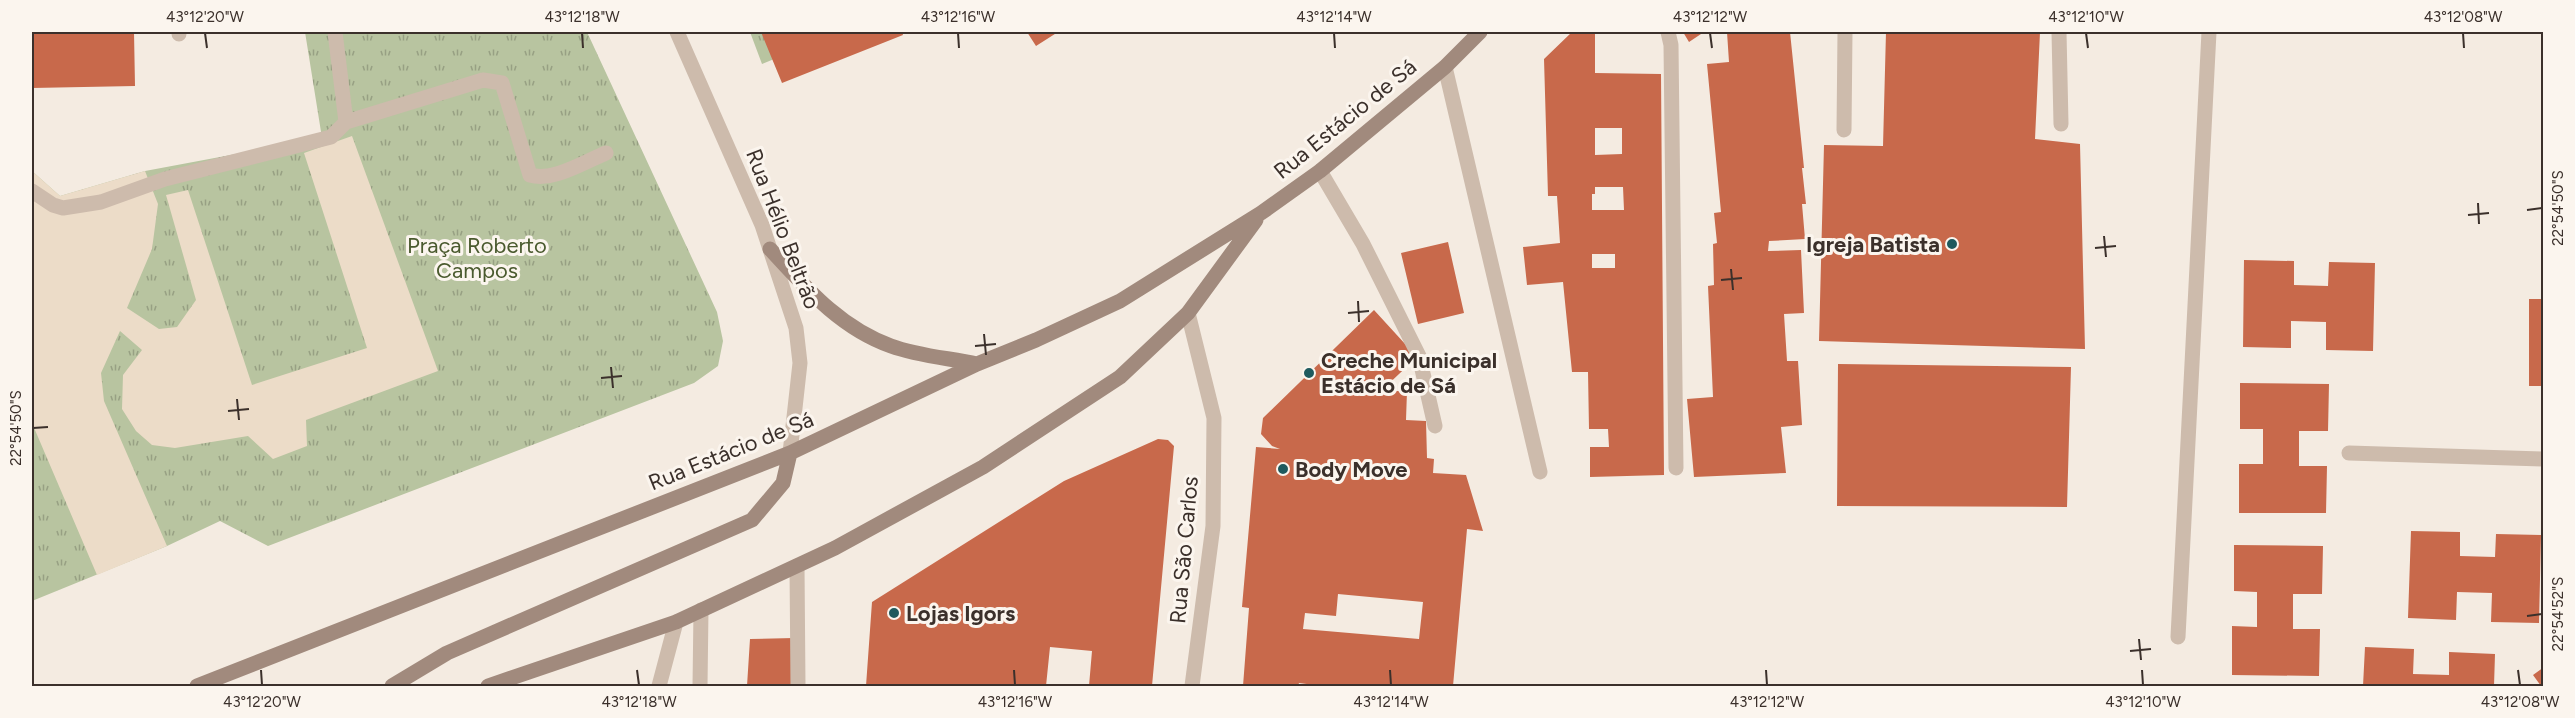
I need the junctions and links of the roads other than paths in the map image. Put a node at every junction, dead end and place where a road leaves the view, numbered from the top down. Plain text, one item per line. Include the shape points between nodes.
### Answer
1 (335, 32) edge
2 (677, 32) edge
3 (1480, 32) edge
4 (1668, 32) edge
5 (1845, 32) edge
6 (2059, 32) edge
7 (2210, 32) edge
8 (1445, 67) junction
9 (346, 122) junction
10 (2061, 124) dead end
11 (1844, 130) dead end
12 (606, 153) dead end
13 (1320, 171) junction
14 (32, 191) edge
15 (1261, 213) junction
16 (771, 249) junction
17 (1188, 313) junction
18 (977, 364) junction
19 (1435, 426) dead end
20 (790, 453) junction
21 (2349, 453) dead end
22 (2544, 459) edge
23 (1676, 468) dead end
24 (1540, 472) dead end
25 (797, 566) junction
26 (701, 610) junction
27 (676, 622) junction
28 (2178, 637) dead end
29 (197, 687) edge
30 (392, 687) edge
31 (488, 687) edge
32 (659, 687) edge
33 (700, 687) edge
34 (798, 687) edge
35 (1192, 687) edge

1 - 9 street
2 - 16 street, Rua Hélio Beltrão
3 - 8 main road, Rua Estácio de Sá
4 - 23 street
5 - 11 street
6 - 10 street
7 - 28 street
8 - 13 main road, Rua Estácio de Sá
8 - 24 street
9 - 12 street via 483,80 492,81 502,83 530,175 550,176
9 - 14 street via 338,132 319,142 165,179 101,202 63,208 53,206
13 - 15 main road, Rua Estácio de Sá
13 - 19 street via 1363,244 1419,356
15 - 17 main road, Rua Estácio de Sá
15 - 18 main road, Rua Estácio de Sá via 1120,301
16 - 18 main road via 825,308 870,337 893,347
16 - 20 street, Rua Hélio Beltrão via 796,328 800,363
17 - 25 main road, Rua Estácio de Sá via 1120,377 983,467
17 - 35 street, Rua São Carlos via 1214,418 1213,526
18 - 20 main road, Rua Estácio de Sá
20 - 29 main road, Rua Estácio de Sá
20 - 30 main road via 783,483 752,520 447,653
21 - 22 street
25 - 26 main road, Rua Estácio de Sá
25 - 34 street
26 - 27 main road, Rua Estácio de Sá
26 - 33 street
27 - 31 main road, Rua Estácio de Sá
27 - 32 street

